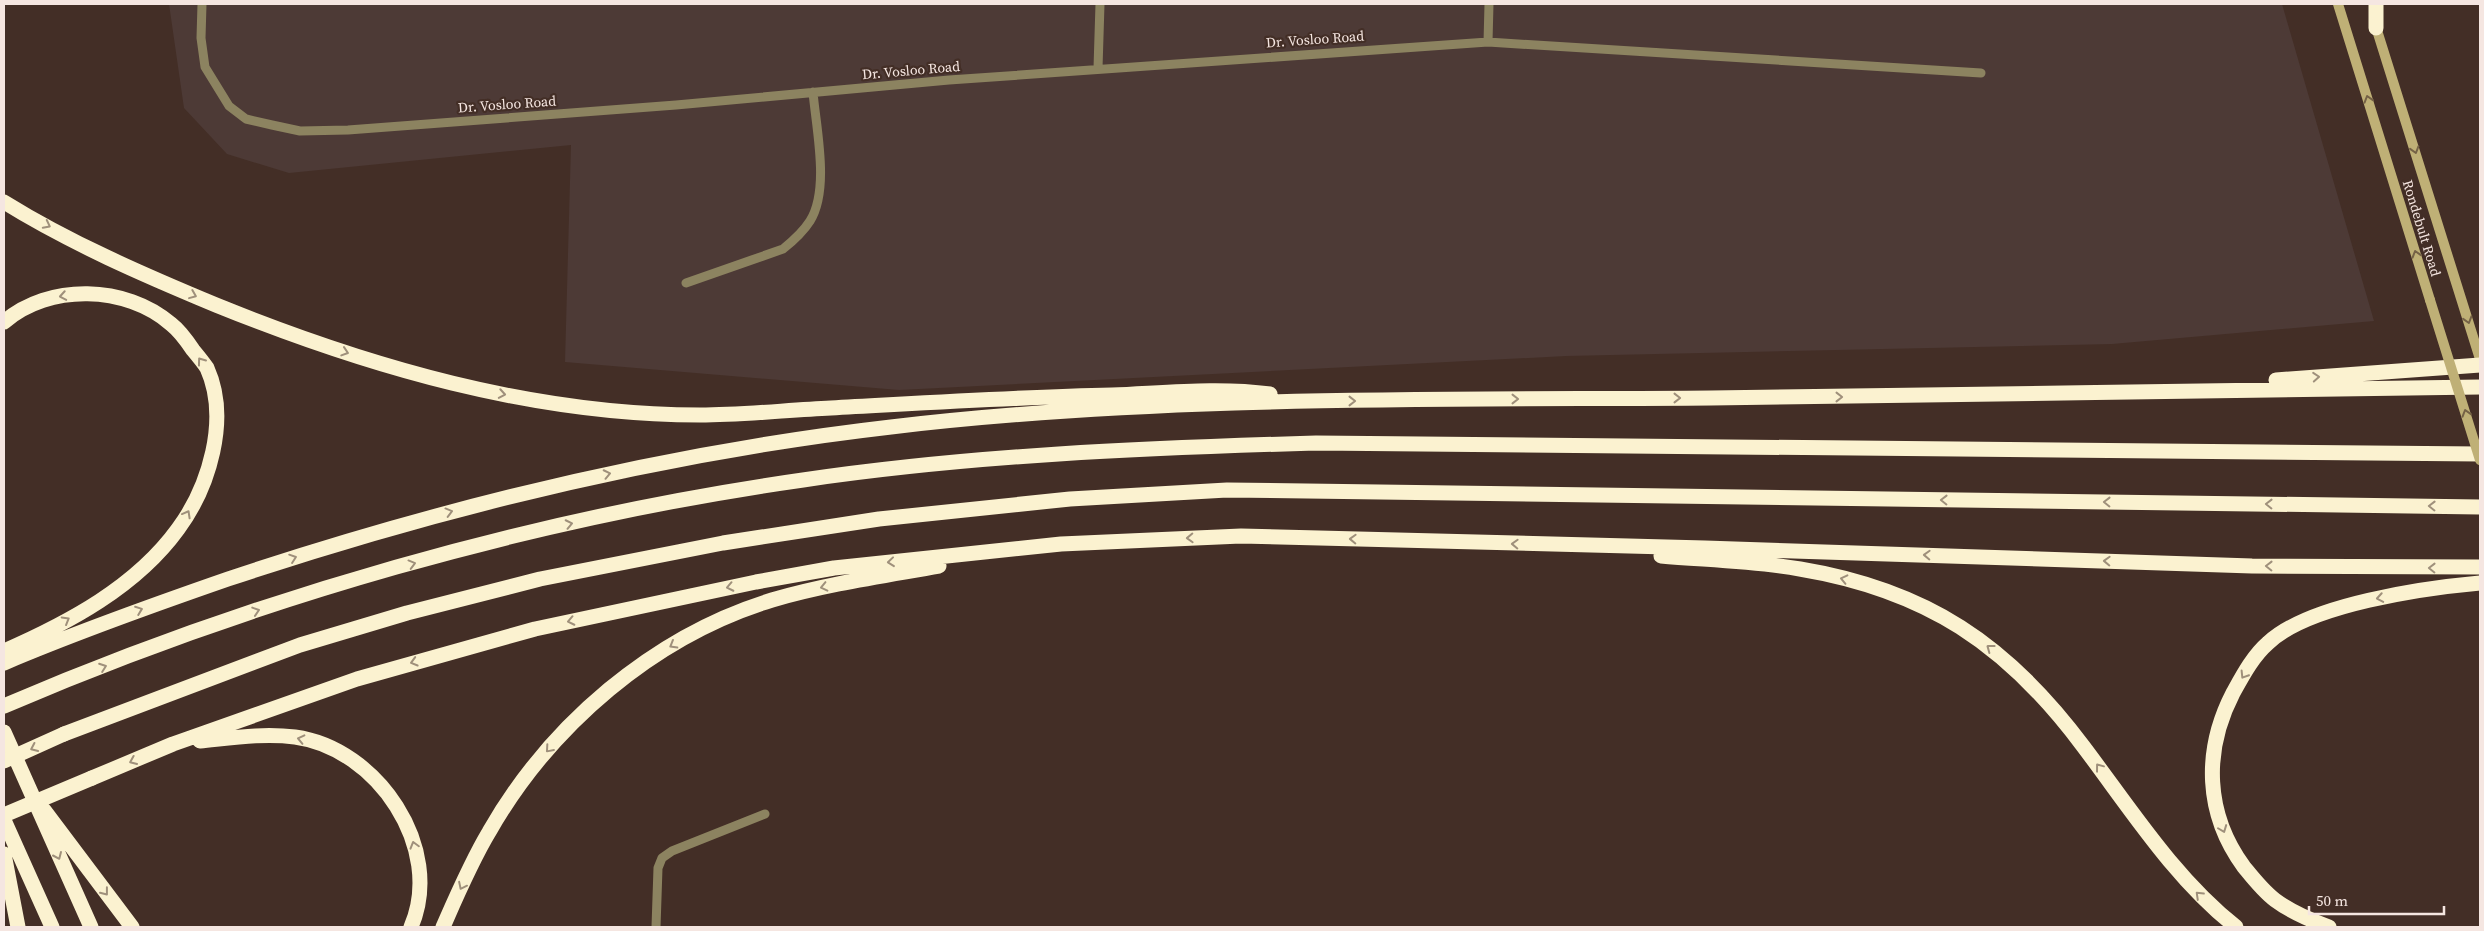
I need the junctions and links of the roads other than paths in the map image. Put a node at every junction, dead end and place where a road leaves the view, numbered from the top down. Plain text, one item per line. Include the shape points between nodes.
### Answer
1 (202, 4) edge
2 (1100, 4) edge
3 (1489, 4) edge
4 (2338, 4) edge
5 (2369, 4) edge
6 (2376, 4) edge
7 (2376, 28) junction
8 (1488, 42) junction
9 (1098, 68) junction
10 (1981, 73) dead end
11 (813, 92) junction
12 (4, 202) edge
13 (686, 283) dead end
14 (4, 322) edge
15 (2480, 360) edge
16 (2480, 365) edge
17 (2480, 388) edge
18 (2128, 392) junction
19 (1303, 401) junction
20 (2480, 454) edge
21 (2480, 460) edge
22 (2480, 507) edge
23 (1061, 544) junction
24 (1564, 545) junction
25 (2480, 567) edge
26 (2480, 583) edge
27 (26, 648) junction
28 (4, 651) edge
29 (4, 663) edge
30 (4, 706) edge
31 (4, 732) edge
32 (173, 744) junction
33 (4, 761) edge
34 (25, 782) junction
35 (765, 814) dead end
36 (4, 815) edge
37 (4, 820) edge
38 (4, 854) edge
39 (18, 927) edge
40 (52, 927) edge
41 (91, 927) edge
42 (132, 927) edge
43 (411, 927) edge
44 (443, 927) edge
45 (656, 927) edge
46 (2236, 927) edge
47 (2329, 927) edge

1 - 11 lane, Dr. Vosloo Road via 201,38 205,67 229,106 246,119 300,131 348,130
2 - 9 lane
3 - 8 lane
21 -> 4 main road, Rondebult Road, bridge
5 - 7 main road, Rondebult Road
6 - 7 highway
7 -> 15 main road, Rondebult Road
8 - 9 lane, Dr. Vosloo Road
8 - 10 lane, Dr. Vosloo Road
9 - 11 lane, Dr. Vosloo Road
11 - 13 lane via 820,176 818,199 810,220 783,249
12 -> 19 highway via 130,267 271,327 425,376 489,392 564,405 700,415 1023,397 1197,392 1266,393
27 -> 14 highway via 126,583 178,529 201,488 214,448 216,410 206,368 185,339 171,324 137,305 111,296 68,294 29,306
18 -> 16 highway
17 - 18 highway
19 -> 18 highway
27 -> 19 highway via 331,545 468,507 607,474 789,441 892,427 1103,410
30 -> 20 highway via 58,683 249,614 382,572 528,533 672,502 803,479 991,459 1316,443
22 -> 33 highway, bridge via 1227,490 1070,499 879,519 723,543 540,579 406,613 300,645 64,734
24 -> 23 highway via 1241,536
23 -> 32 highway via 834,568 535,629 357,679
23 -> 44 highway via 826,587 771,601 710,624 667,649 617,683 585,711 522,781 489,832
25 -> 24 highway via 2252,566
46 -> 24 highway via 2192,888 2074,734 2017,670 1990,647 1929,608 1864,583 1800,569
26 -> 47 highway via 2373,599 2335,609 2296,625 2268,642 2243,674 2225,709 2217,735 2212,773 2215,807 2230,848 2274,900 2309,920
27 - 28 highway
27 - 29 highway
31 - 34 highway
32 -> 36 highway, bridge
43 -> 32 highway via 419,885 415,848 400,812 374,778 358,764 338,751 296,737 254,735
34 -> 41 highway
34 -> 42 highway
35 - 45 lane via 672,851 662,858 658,868
37 - 40 highway
38 - 39 highway

